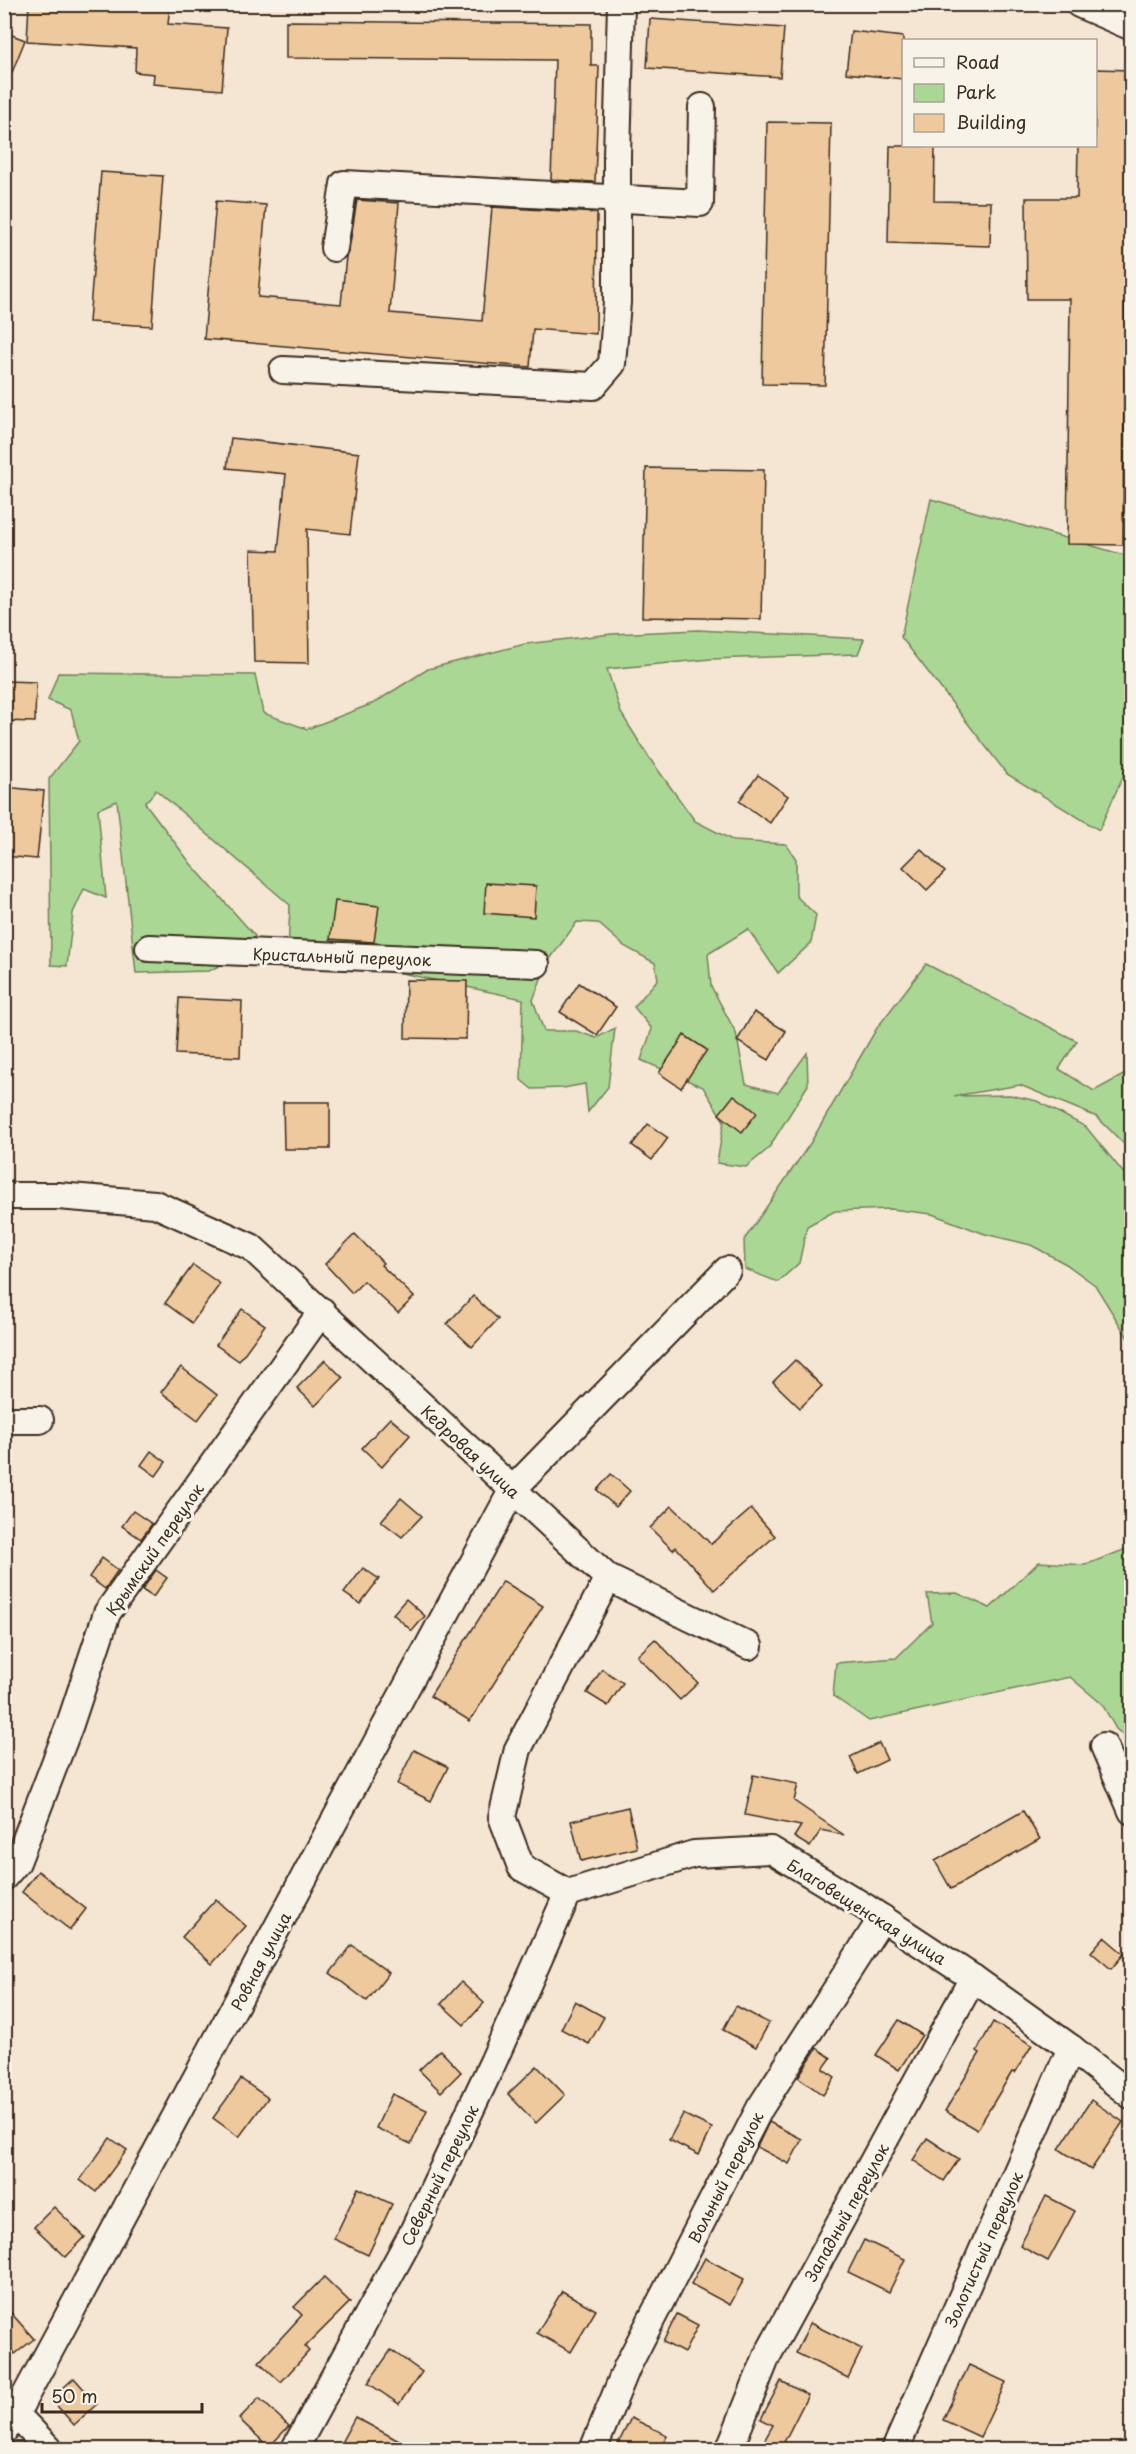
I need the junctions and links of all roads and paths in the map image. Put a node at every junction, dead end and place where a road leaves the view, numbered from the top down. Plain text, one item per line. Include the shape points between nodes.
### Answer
1 (621, 4) edge
2 (1079, 4) edge
3 (1131, 27) edge
4 (702, 107) dead end
5 (618, 197) junction
6 (334, 248) dead end
7 (283, 370) dead end
8 (149, 948) dead end
9 (536, 964) dead end
10 (4, 1196) edge
11 (727, 1270) dead end
12 (322, 1311) junction
13 (4, 1420) edge
14 (40, 1420) dead end
15 (513, 1489) junction
16 (608, 1578) junction
17 (749, 1646) dead end
18 (1104, 1746) dead end
19 (1131, 1811) edge
20 (4, 1877) edge
21 (568, 1893) junction
22 (882, 1918) junction
23 (973, 1978) junction
24 (1071, 2048) junction
25 (1131, 2096) edge
26 (8, 2416) edge
27 (50, 2450) edge
28 (294, 2450) edge
29 (593, 2450) edge
30 (729, 2450) edge
31 (895, 2450) edge

1 - 5 street
2 - 3 street
4 - 5 street via 700,203
5 - 6 street via 344,184
5 - 7 street via 612,364 593,386
8 - 9 street, Кристальный переулок
10 - 12 street, Кедровая улица via 155,1204 251,1247
11 - 15 street, Ровная улица
12 - 15 street, Кедровая улица
12 - 20 street, Крымский переулок via 107,1613 17,1862
13 - 14 street
15 - 16 street, Кедровая улица
15 - 26 street, Ровная улица
16 - 17 street, Кедровая улица
16 - 21 street via 518,1749 502,1817 521,1867
18 - 19 street
21 - 22 street, Благовещенская улица via 694,1854 771,1850
21 - 28 street, Северный переулок via 411,2236
22 - 23 street, Благовещенская улица
22 - 29 street, Вольный переулок via 760,2108 627,2367
23 - 24 street, Благовещенская улица
23 - 30 street, Западный переулок via 767,2355
24 - 25 street, Благовещенская улица
24 - 31 street, Золотистый переулок
26 - 27 street

